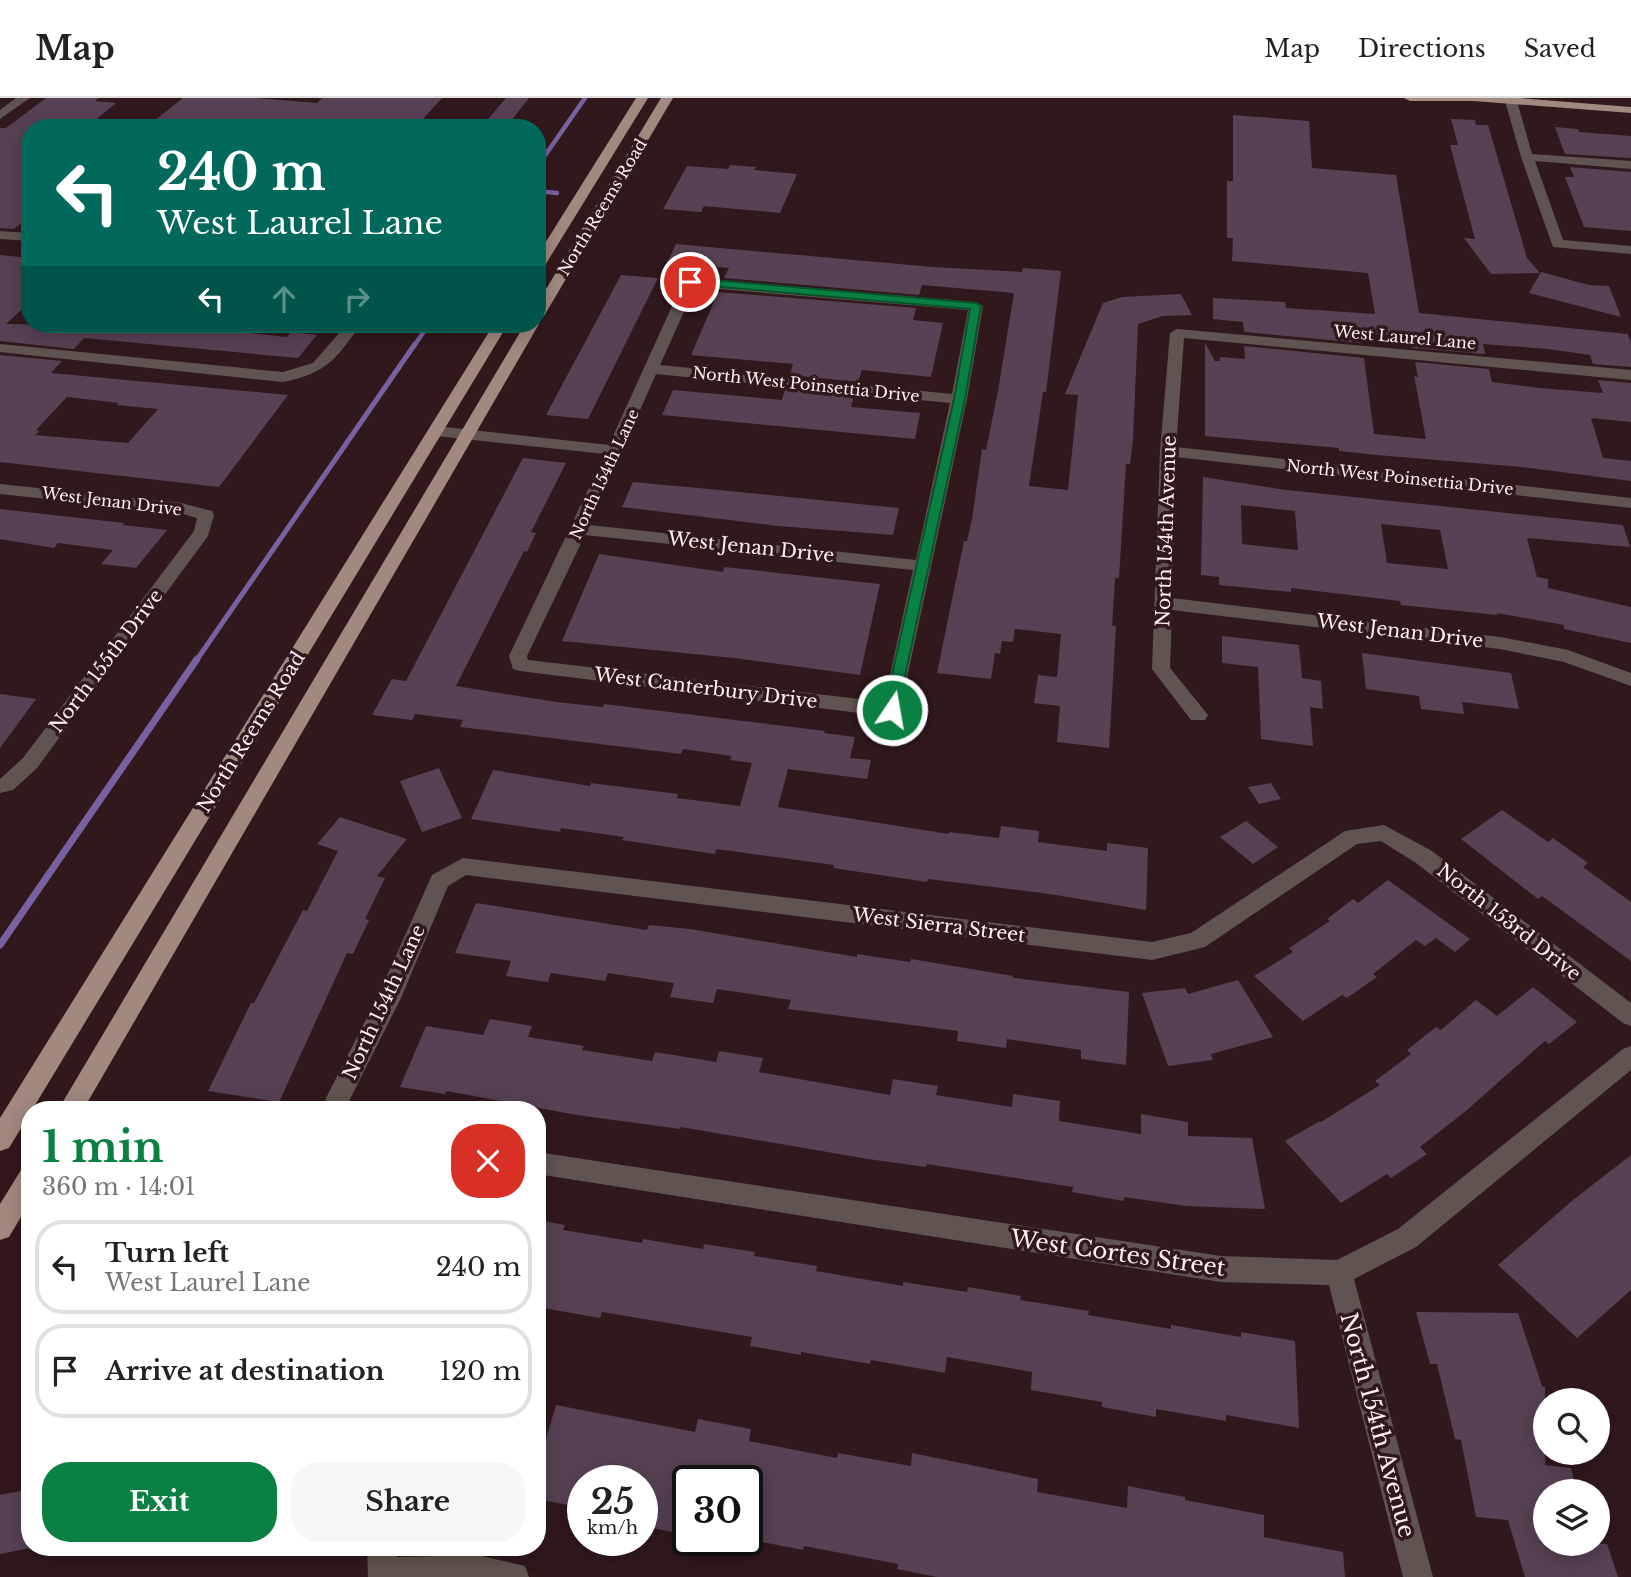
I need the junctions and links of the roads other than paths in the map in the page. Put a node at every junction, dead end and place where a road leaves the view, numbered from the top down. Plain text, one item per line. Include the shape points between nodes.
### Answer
1 (24, 98) edge
2 (642, 98) edge
3 (667, 98) edge
4 (1410, 98) edge
5 (1472, 98) edge
6 (1511, 101) junction
7 (1631, 110) edge
8 (0, 116) edge
9 (1527, 157) junction
10 (1631, 165) edge
11 (572, 211) junction
12 (597, 214) junction
13 (0, 234) edge
14 (21, 236) edge
15 (1576, 245) junction
16 (1631, 250) edge
17 (546, 253) edge
18 (1581, 260) dead end
19 (546, 301) edge
20 (347, 333) edge
21 (496, 333) edge
22 (528, 333) edge
23 (1177, 333) joint
24 (0, 348) edge
25 (652, 369) junction
26 (1631, 375) edge
27 (960, 399) junction
28 (439, 425) junction
29 (471, 428) junction
30 (618, 443) junction
31 (1168, 451) junction
32 (0, 489) edge
33 (1631, 503) edge
34 (579, 529) junction
35 (202, 532) joint
36 (923, 566) junction
37 (1164, 603) junction
38 (520, 665) joint
39 (1631, 680) edge
40 (1198, 715) dead end
41 (3, 786) edge
42 (1384, 833) joint
43 (463, 866) joint
44 (1631, 1016) edge
45 (1631, 1056) edge
46 (24, 1101) edge
47 (75, 1101) edge
48 (338, 1101) edge
49 (21, 1106) edge
50 (0, 1140) edge
51 (546, 1164) edge
52 (21, 1193) edge
53 (0, 1228) edge
54 (1339, 1273) junction
55 (383, 1566) edge
56 (514, 1577) edge
57 (1418, 1577) edge

1 - 8 street
2 - 11 main road, North Reems Road
3 - 12 main road, North Reems Road
4 - 5 main road
5 - 6 main road
6 - 7 main road
6 - 9 street
9 - 10 street
9 - 15 street via 1558,244
11 - 12 main road
11 - 17 main road, North Reems Road
12 - 19 main road, North Reems Road
13 - 14 street
15 - 16 street
15 - 18 street
20 - 24 street via 320,366 308,374 283,377
21 - 28 main road, North Reems Road
22 - 29 main road, North Reems Road
23 - 26 street, West Laurel Lane
23 - 31 street, North 154th Avenue
25 - 27 street, North West Poinsettia Drive
25 - 27 street, North 154th Lane via 690,282 976,306
25 - 30 street, North 154th Lane
27 - 36 street
28 - 29 street
28 - 46 main road, North Reems Road
29 - 30 street
29 - 47 main road, North Reems Road
30 - 34 street, North 154th Lane
31 - 33 street, North West Poinsettia Drive
31 - 37 street, North 154th Avenue
32 - 35 street, West Jenan Drive via 181,508 206,515
34 - 36 street, West Jenan Drive
34 - 38 street, North 154th Lane via 518,656
35 - 41 street, North 155th Drive via 30,763
36 - 38 street, West Canterbury Drive via 892,710
37 - 39 street, West Jenan Drive via 1500,643 1568,656
37 - 40 street, North 154th Avenue via 1161,669
42 - 43 street, West Sierra Street via 1352,837 1197,941 1152,951
42 - 44 street, North 153rd Drive via 1424,857
43 - 48 street, North 154th Lane via 440,881
45 - 54 street, West Cortes Street via 1407,1238
49 - 50 main road, North Reems Road
51 - 54 street, West Cortes Street via 1221,1269
52 - 53 main road
54 - 57 street, North 154th Avenue
55 - 56 street via 477,1570

